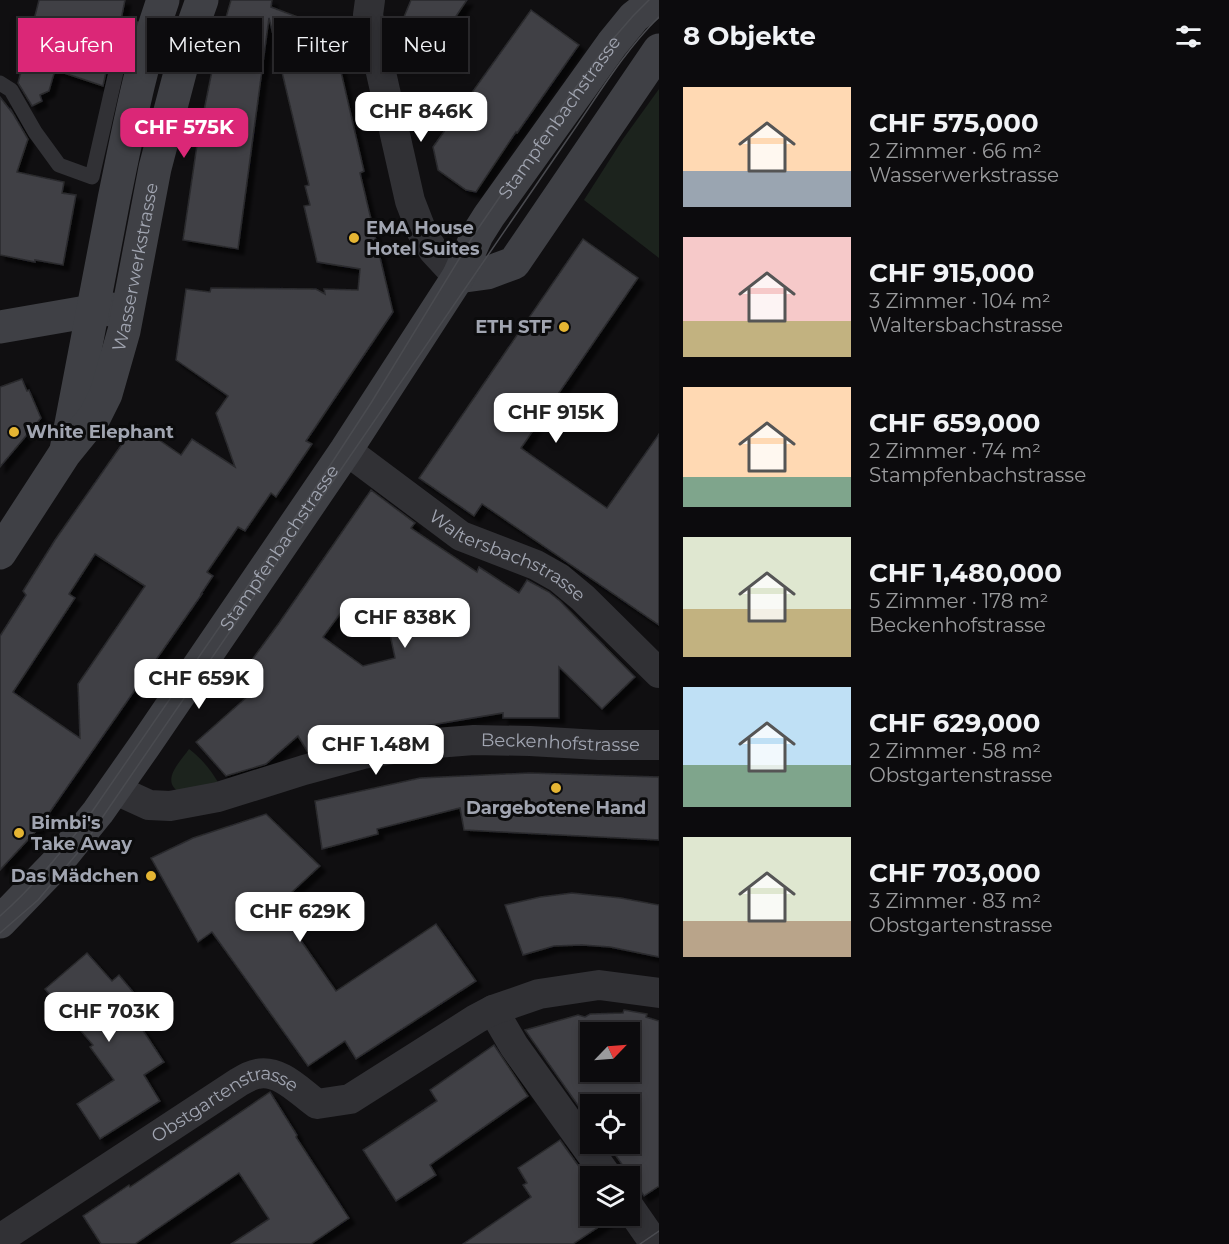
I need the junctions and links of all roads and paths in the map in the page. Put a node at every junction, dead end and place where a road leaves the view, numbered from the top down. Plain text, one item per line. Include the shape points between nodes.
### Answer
1 (163, 0) edge
2 (202, 0) edge
3 (370, 0) edge
4 (656, 0) edge
5 (139, 29) junction
6 (659, 50) edge
7 (0, 83) edge
8 (458, 277) junction
9 (129, 308) junction
10 (92, 311) junction
11 (0, 327) edge
12 (346, 450) junction
13 (65, 453) junction
14 (0, 553) edge
15 (659, 673) edge
16 (659, 745) edge
17 (114, 789) junction
18 (0, 922) edge
19 (659, 993) edge
20 (493, 1010) junction
21 (600, 1166) edge
22 (640, 1222) edge
23 (0, 1239) edge
24 (655, 1244) edge

1 - 5 street, Wasserwerkstrasse
2 - 9 street, Wasserwerkstrasse via 155,168
3 - 8 street via 368,15 410,201 433,250
4 - 8 street, Stampfenbachstrasse via 634,17 605,53 489,216
5 - 7 lane via 92,177 59,165 12,90
5 - 10 street, Wasserwerkstrasse via 136,90
6 - 8 street via 514,263 487,273
8 - 12 street, Stampfenbachstrasse
9 - 10 street
9 - 13 street, Wasserwerkstrasse via 106,394 95,416
10 - 11 street
10 - 13 street, Wasserwerkstrasse
12 - 15 street, Waltersbachstrasse via 461,536 559,578
12 - 17 street, Stampfenbachstrasse
13 - 14 street, Wasserwerkstrasse
16 - 17 street, Beckenhofstrasse via 474,740 423,744 363,754 218,797 170,806 149,805
17 - 18 street, Stampfenbachstrasse via 56,864
19 - 20 street, Obstgartenstrasse via 598,985 539,994
20 - 21 street via 514,1046
20 - 23 street, Obstgartenstrasse via 350,1099 317,1104 282,1078 256,1074
22 - 24 street

